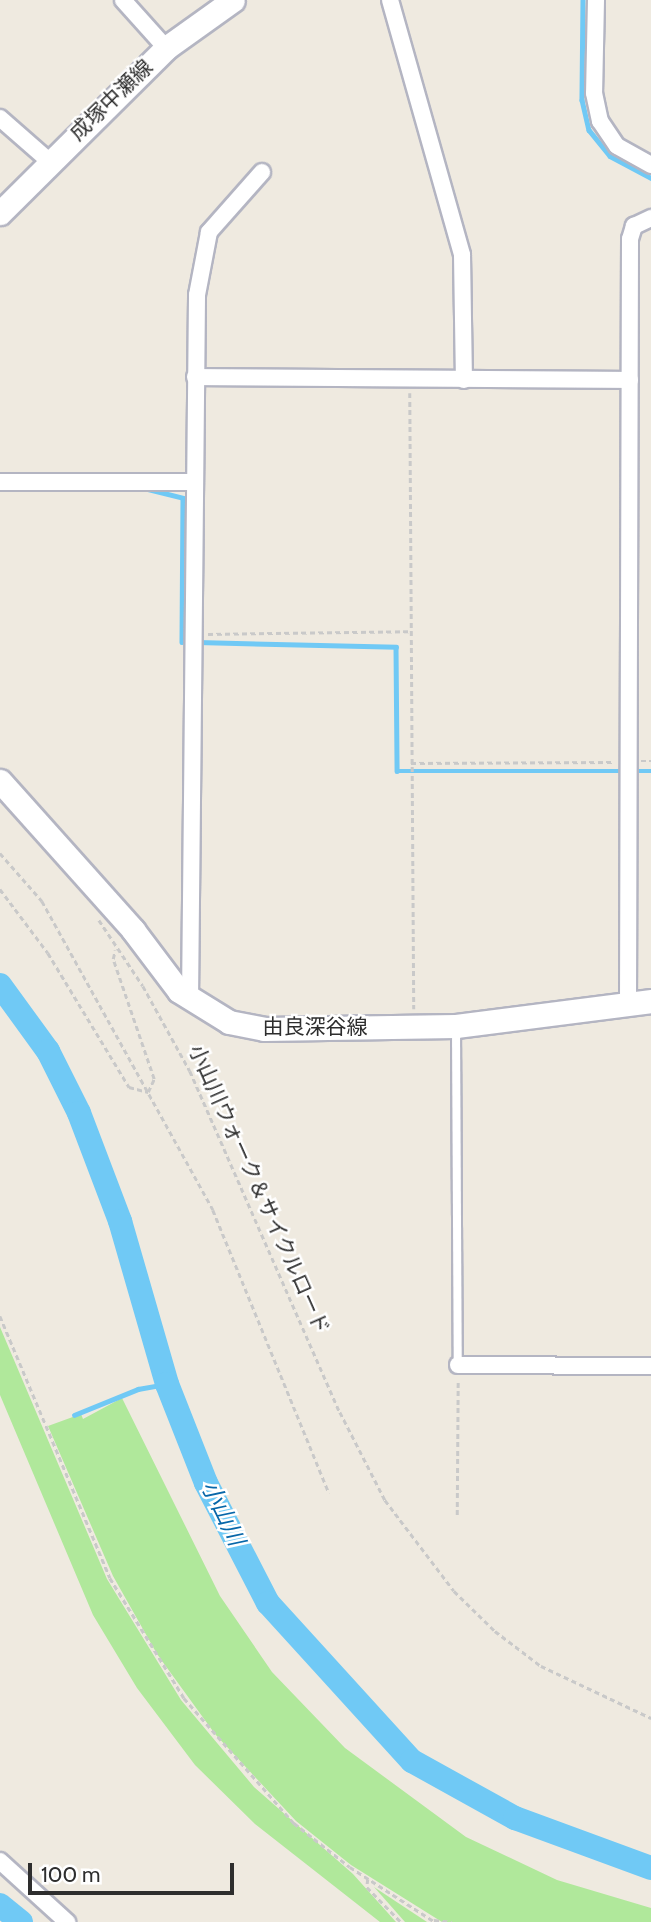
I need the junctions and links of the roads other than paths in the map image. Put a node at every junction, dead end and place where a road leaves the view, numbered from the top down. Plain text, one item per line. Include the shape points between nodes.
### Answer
1 (123, 0) edge
2 (233, 0) edge
3 (390, 0) edge
4 (596, 0) edge
5 (166, 48) junction
6 (0, 118) edge
7 (48, 160) junction
8 (651, 165) edge
9 (262, 172) dead end
10 (0, 213) edge
11 (651, 218) edge
12 (195, 377) junction
13 (464, 380) junction
14 (630, 380) junction
15 (0, 482) edge
16 (192, 482) junction
17 (0, 781) edge
18 (190, 1001) junction
19 (651, 1001) edge
20 (628, 1005) junction
21 (456, 1026) junction
22 (458, 1365) joint
23 (651, 1366) edge
24 (0, 1861) edge
25 (66, 1922) edge

1 - 5 street
2 - 5 main road, 成塚中瀬線
3 - 13 street via 462,254
4 - 8 street via 597,112 617,146
5 - 7 main road, 成塚中瀬線
6 - 7 street
7 - 10 main road, 成塚中瀬線
9 - 12 street via 209,232 197,295
11 - 14 street via 631,231
12 - 13 street
12 - 16 street
13 - 14 street
14 - 20 street
15 - 16 street
16 - 18 street
17 - 18 main road, 由良深谷線
18 - 21 main road, 由良深谷線 via 229,1022 264,1029
19 - 20 main road, 由良深谷線
20 - 21 main road, 由良深谷線
21 - 22 lane
22 - 23 street
24 - 25 street

